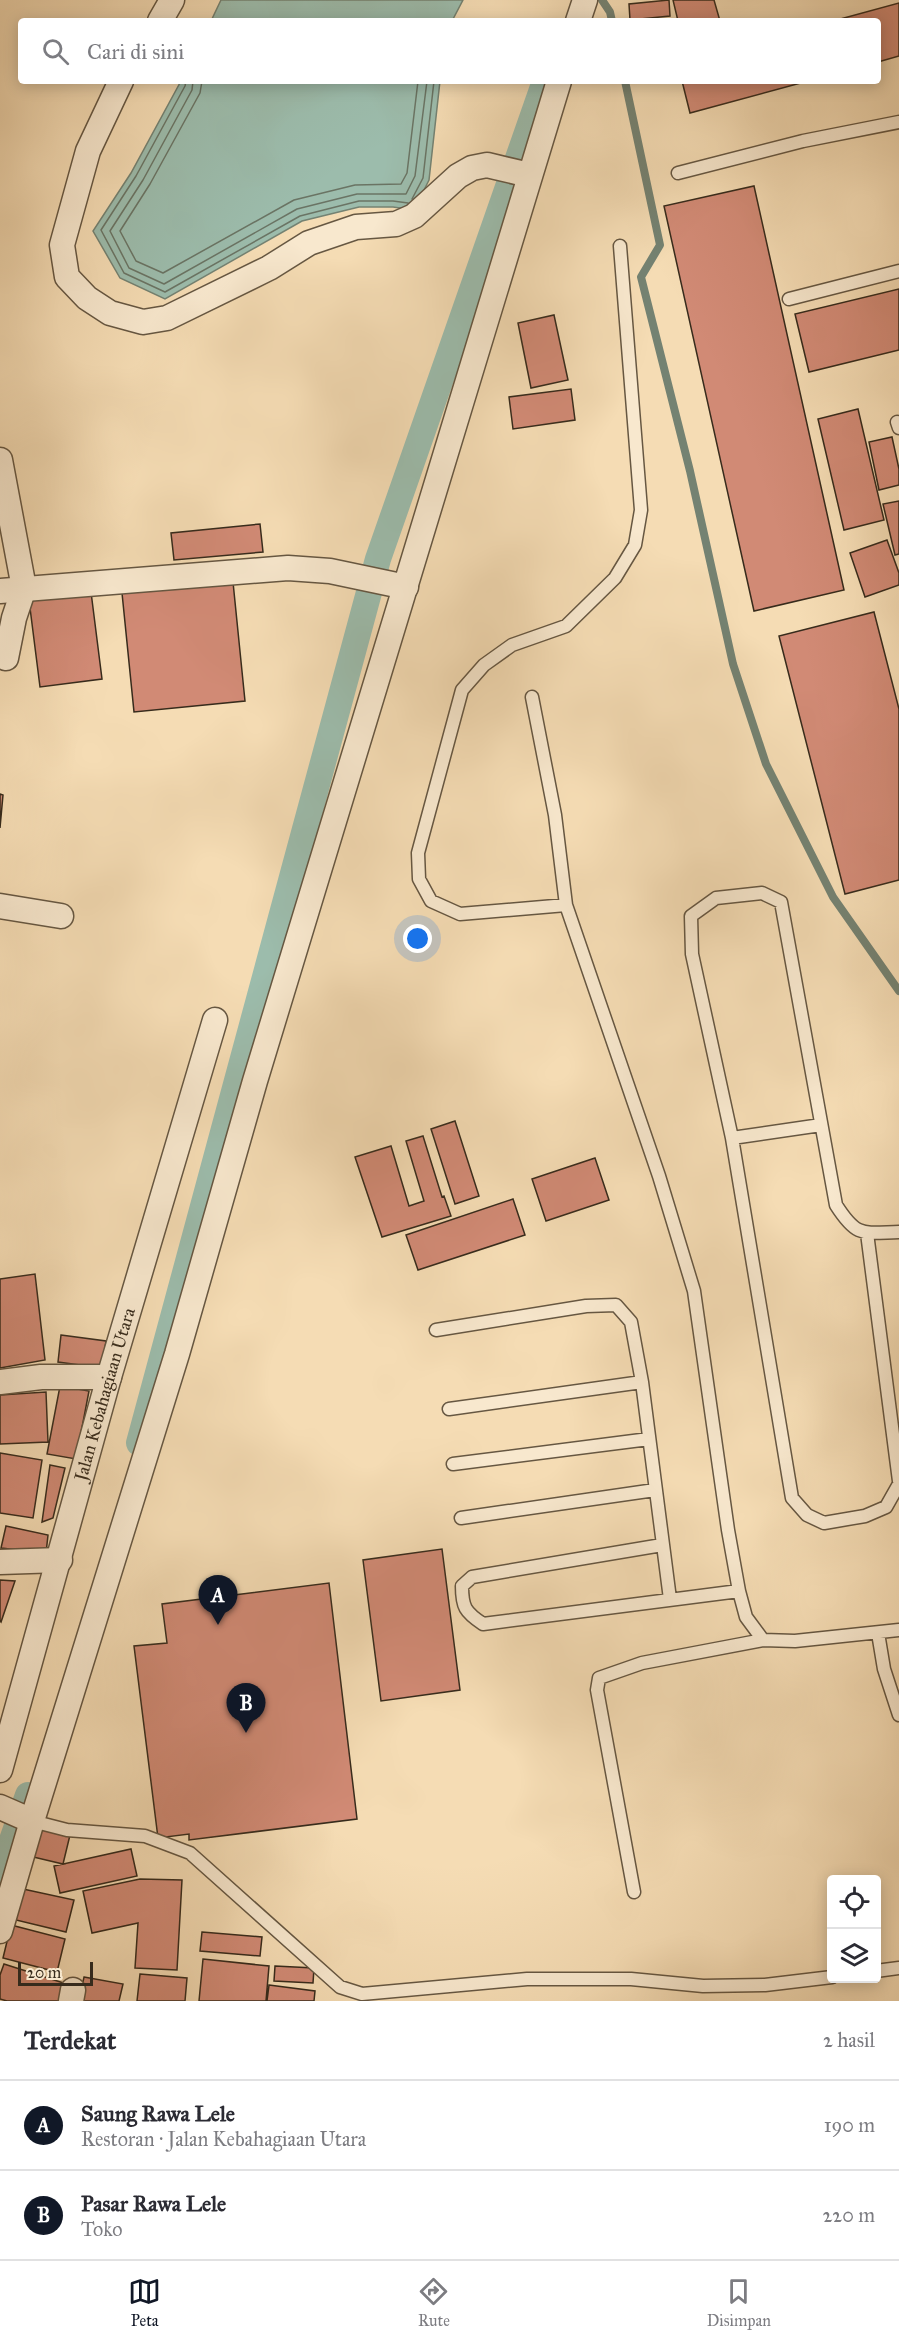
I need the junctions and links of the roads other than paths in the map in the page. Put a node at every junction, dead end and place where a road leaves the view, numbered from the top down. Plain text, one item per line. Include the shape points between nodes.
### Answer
1 (172, 0) edge
2 (585, 0) edge
3 (162, 18) edge
4 (579, 18) edge
5 (120, 84) edge
6 (558, 84) edge
7 (899, 122) edge
8 (678, 173) dead end
9 (527, 175) junction
10 (620, 246) dead end
11 (899, 271) edge
12 (789, 298) dead end
13 (0, 460) edge
14 (396, 585) junction
15 (24, 588) junction
16 (0, 591) edge
17 (6, 658) dead end
18 (532, 697) dead end
19 (566, 904) junction
20 (0, 906) edge
21 (61, 916) dead end
22 (215, 1020) dead end
23 (821, 1125) junction
24 (732, 1138) junction
25 (899, 1232) edge
26 (867, 1233) junction
27 (436, 1330) dead end
28 (109, 1377) junction
29 (0, 1382) edge
30 (642, 1382) junction
31 (449, 1409) dead end
32 (649, 1439) junction
33 (453, 1464) dead end
34 (899, 1482) edge
35 (655, 1490) junction
36 (899, 1504) edge
37 (886, 1507) junction
38 (460, 1518) dead end
39 (662, 1545) junction
40 (60, 1560) junction
41 (0, 1562) edge
42 (739, 1591) junction
43 (670, 1599) junction
44 (899, 1630) edge
45 (878, 1632) junction
46 (763, 1641) junction
47 (899, 1715) edge
48 (0, 1770) edge
49 (0, 1807) edge
50 (30, 1821) junction
51 (634, 1892) dead end
52 (0, 1931) edge
53 (899, 1968) edge
54 (881, 1970) edge
55 (827, 1977) edge

1 - 3 street
2 - 4 street
5 - 9 street via 88,152 62,245 67,277 87,298 110,313 143,322 167,318 269,268 309,243 356,227 396,224 414,216 472,168 487,165
6 - 9 street
7 - 8 lane via 803,141
9 - 14 street
10 - 19 lane via 641,510 635,545 615,578 566,626 512,645 484,665 462,690 418,853 420,879 431,901 460,914
11 - 12 lane
13 - 15 street
14 - 15 street via 330,571 288,568
14 - 50 street via 177,1354
15 - 16 street
15 - 17 street
18 - 19 lane via 555,815
19 - 42 lane via 694,1291
20 - 21 street
22 - 28 street, Jalan Kebahagiaan Utara
23 - 24 lane
23 - 24 lane via 781,902 762,892 716,898 691,916 692,954
23 - 26 lane via 836,1205 849,1225
24 - 37 lane via 792,1498 807,1515 824,1523 865,1516
25 - 26 lane
26 - 34 lane
27 - 30 lane via 586,1306 616,1305 631,1322
28 - 29 street via 41,1377
28 - 40 street, Jalan Kebahagiaan Utara
30 - 31 lane
30 - 32 lane
32 - 33 lane
32 - 35 lane
34 - 37 lane
35 - 38 lane
35 - 39 lane
36 - 37 lane
39 - 43 lane
39 - 43 lane via 472,1577 462,1586 462,1602 470,1616 483,1624
40 - 41 street
40 - 48 street, Jalan Kebahagiaan Utara
42 - 43 lane
42 - 46 lane via 746,1617
44 - 45 lane
45 - 46 lane
45 - 47 lane via 884,1669
46 - 51 lane via 642,1663 599,1678 597,1690
49 - 50 street
50 - 52 street
50 - 55 lane via 67,1830 145,1836 190,1853 340,1988 362,1994 527,1979 631,1979 704,1986 765,1985
53 - 54 lane

